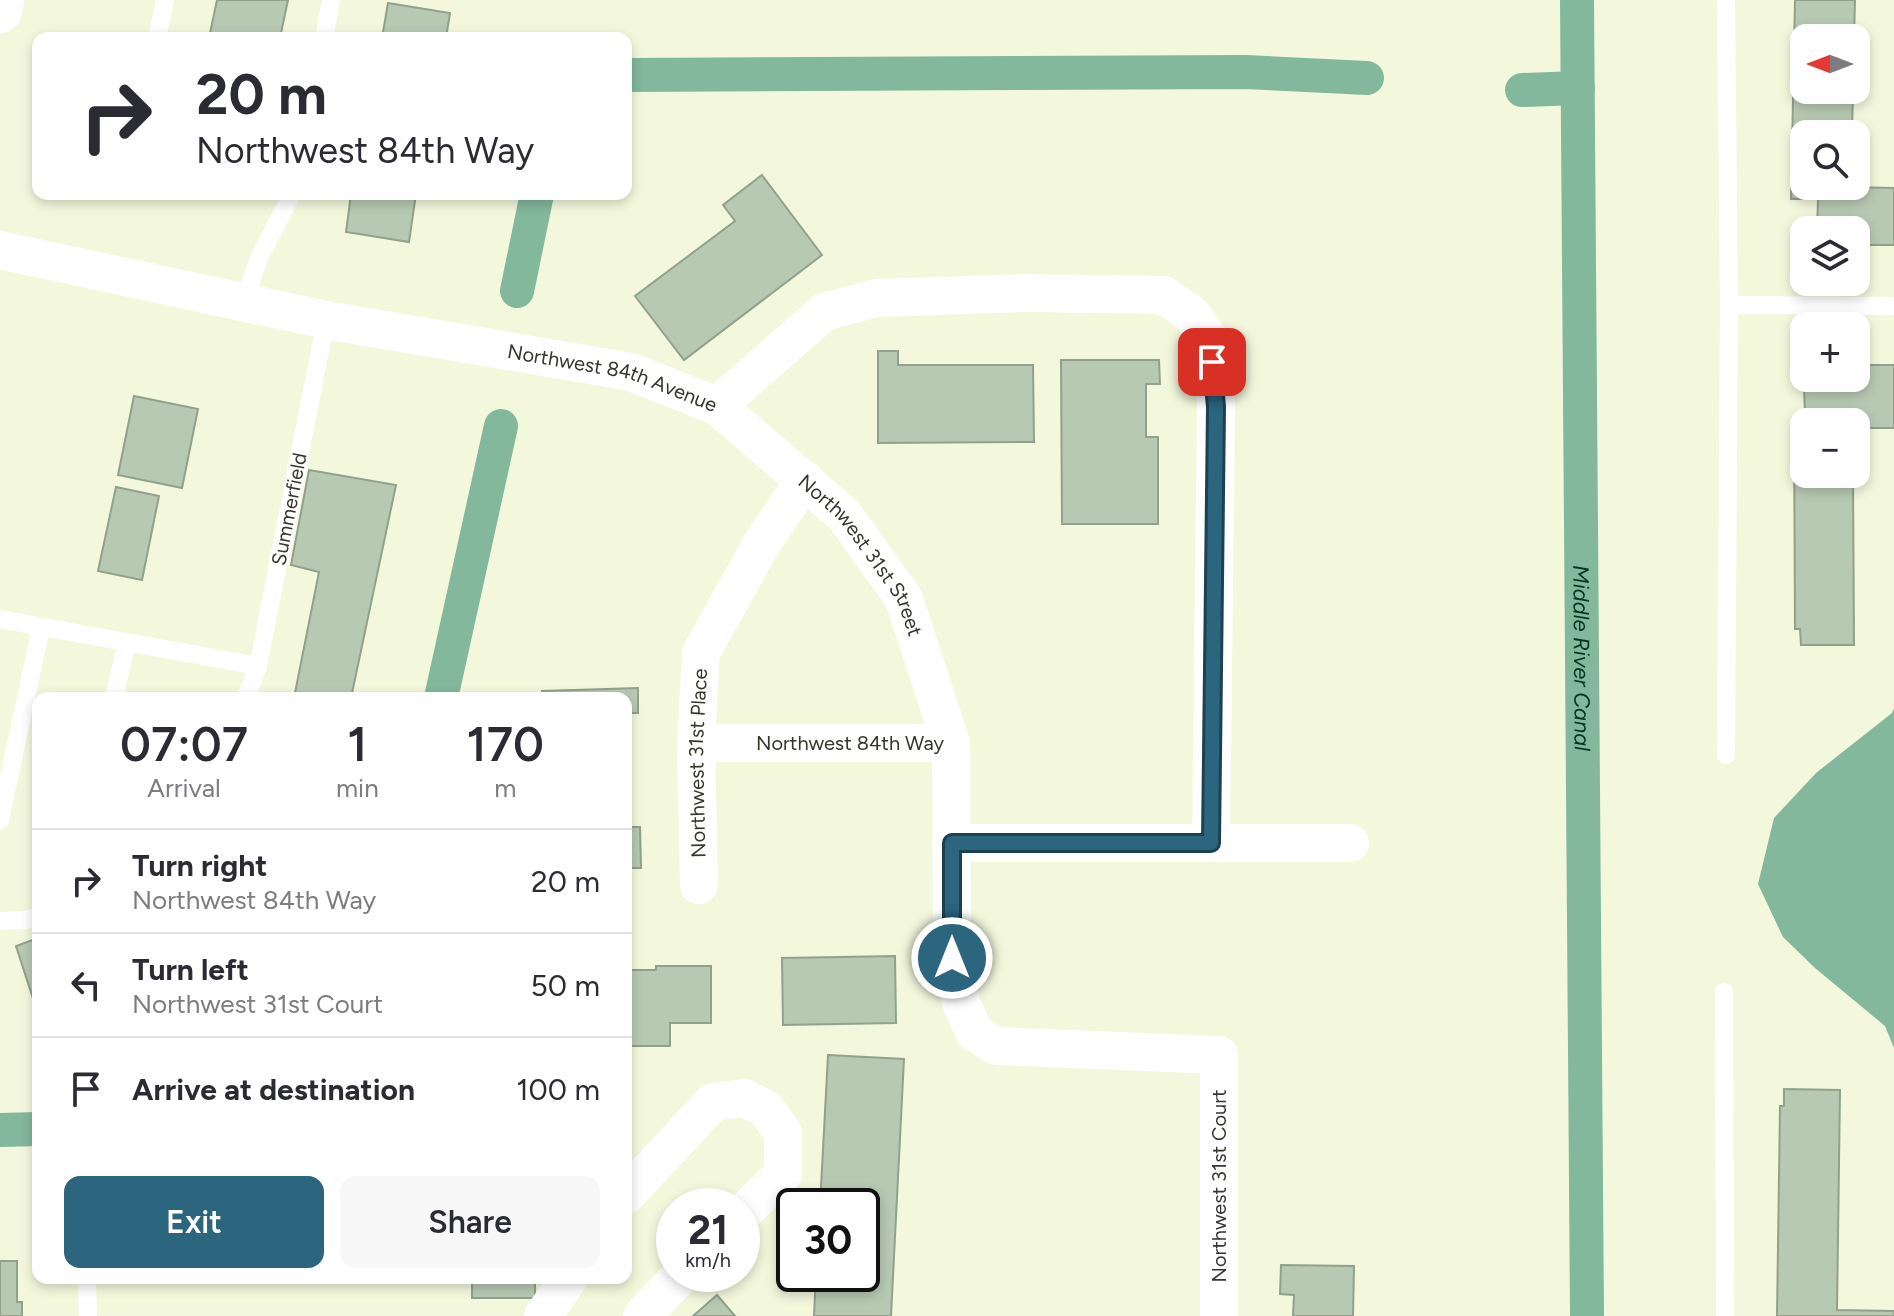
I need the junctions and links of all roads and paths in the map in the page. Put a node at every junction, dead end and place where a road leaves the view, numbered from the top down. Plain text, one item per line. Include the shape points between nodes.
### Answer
1 (2, 0) edge
2 (165, 0) edge
3 (331, 0) edge
4 (1726, 0) edge
5 (0, 11) edge
6 (158, 32) edge
7 (325, 32) edge
8 (289, 200) edge
9 (0, 250) edge
10 (244, 302) junction
11 (1729, 305) junction
12 (1894, 306) edge
13 (326, 320) junction
14 (717, 406) junction
15 (805, 480) junction
16 (0, 619) edge
17 (41, 627) junction
18 (127, 642) junction
19 (258, 666) junction
20 (115, 692) edge
21 (248, 692) edge
22 (696, 743) junction
23 (951, 743) junction
24 (1726, 755) dead end
25 (0, 820) edge
26 (952, 843) junction
27 (1211, 843) junction
28 (1350, 843) dead end
29 (699, 885) dead end
30 (32, 918) edge
31 (0, 921) edge
32 (1724, 992) dead end
33 (1219, 1055) joint
34 (632, 1189) edge
35 (760, 1196) edge
36 (87, 1284) edge
37 (665, 1292) edge
38 (88, 1316) edge
39 (642, 1316) edge
40 (1219, 1316) edge
41 (1725, 1316) edge

1 - 5 main road
2 - 6 lane
3 - 7 lane
4 - 11 lane
8 - 10 lane via 259,258
9 - 10 street, Northwest 84th Avenue
10 - 13 street, Northwest 84th Avenue
11 - 12 lane
11 - 24 lane
13 - 14 street, Northwest 84th Avenue via 631,372
13 - 19 lane, Summerfield
14 - 15 street, Northwest 31st Street
14 - 27 street, Northwest 84th Avenue via 824,312 876,298 1164,295 1191,314 1210,340 1216,407
15 - 22 street, Northwest 31st Place via 762,543 701,653
15 - 23 street, Northwest 31st Street via 844,515 904,599
16 - 17 lane
17 - 18 lane
17 - 25 lane
18 - 19 lane
18 - 20 lane
19 - 21 lane, Summerfield
22 - 23 street, Northwest 84th Way
22 - 29 street, Northwest 31st Place
23 - 26 street, Northwest 84th Way
26 - 27 street
26 - 33 street, Northwest 84th Way via 952,958 974,1032 996,1046
27 - 28 street
30 - 31 lane
32 - 41 lane
33 - 40 street, Northwest 31st Court
34 - 35 street via 713,1102 744,1098 765,1108 783,1133 783,1174
36 - 38 lane
37 - 39 street

